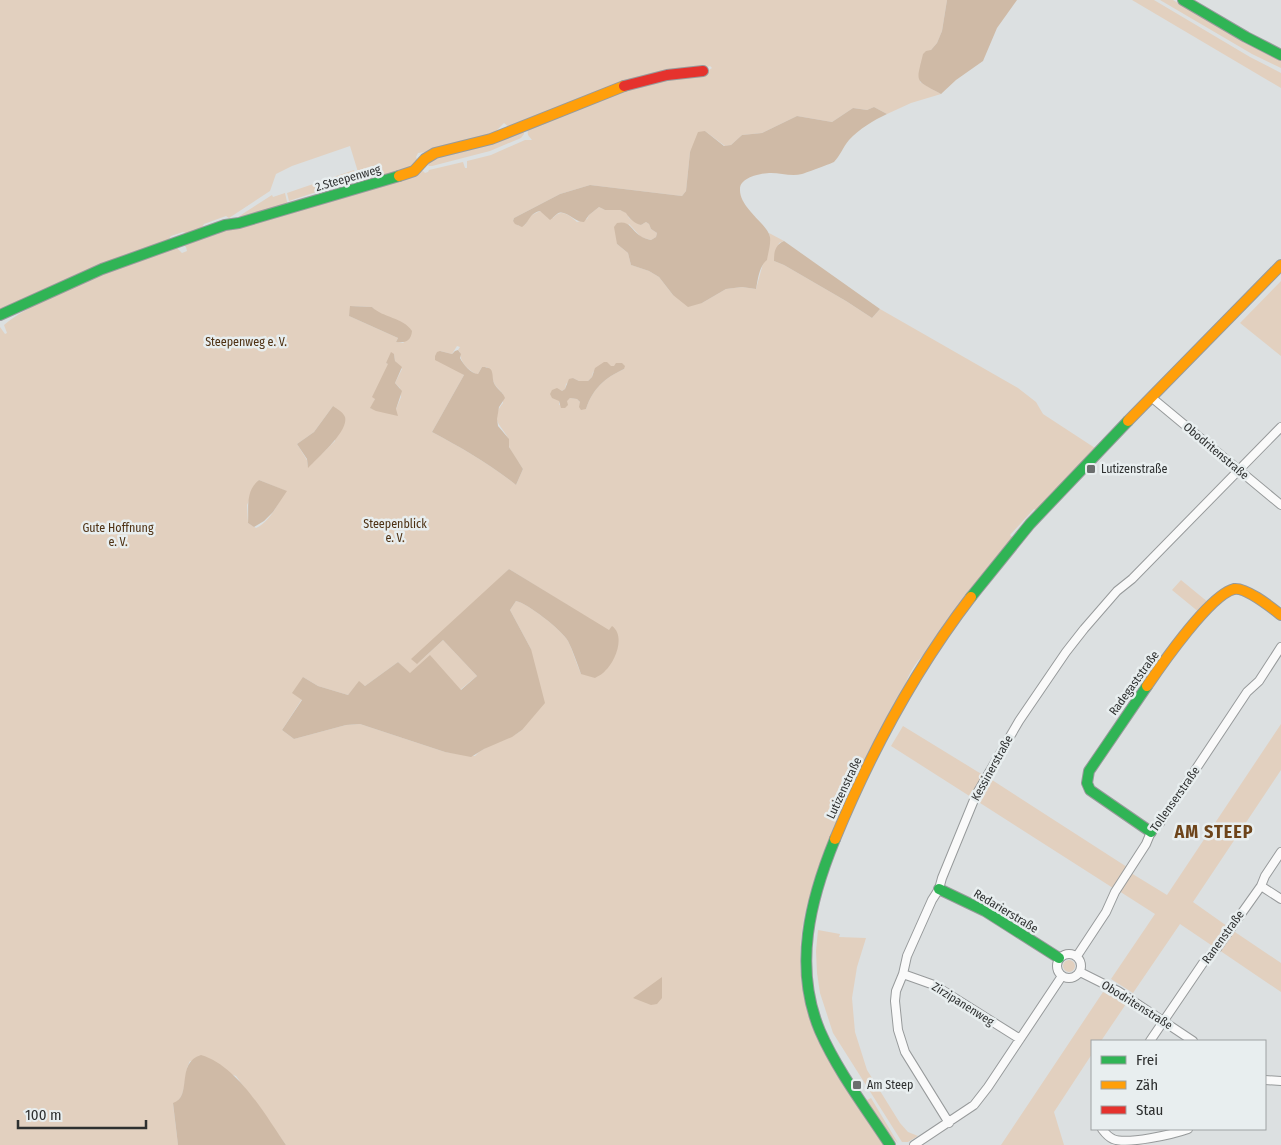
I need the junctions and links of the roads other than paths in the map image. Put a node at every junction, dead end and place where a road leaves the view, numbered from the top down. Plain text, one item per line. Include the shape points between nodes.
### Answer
1 (1183, 0) edge
2 (1281, 55) edge
3 (703, 70) dead end
4 (1281, 266) edge
5 (0, 315) edge
6 (1151, 397) junction
7 (1281, 427) edge
8 (1238, 470) junction
9 (1281, 505) edge
10 (1281, 615) edge
11 (1281, 647) edge
12 (1151, 832) junction
13 (1281, 852) edge
14 (1261, 886) junction
15 (939, 889) junction
16 (1281, 899) edge
17 (1076, 956) junction
18 (1059, 958) junction
19 (1080, 972) junction
20 (903, 974) junction
21 (1062, 976) junction
22 (1164, 1022) junction
23 (1020, 1039) junction
24 (1151, 1040) edge
25 (1191, 1040) edge
26 (1266, 1080) edge
27 (1281, 1081) edge
28 (949, 1122) junction
29 (1103, 1130) edge
30 (1184, 1130) edge
31 (890, 1145) edge
32 (914, 1145) edge

1 - 2 street
3 - 5 street, 2.Steepenweg via 626,85 491,139 435,153 409,173 226,225 139,255
4 - 6 street, Lutizenstraße
6 - 8 street, Obodritenstraße
6 - 31 street, Lutizenstraße via 1039,513 952,623 910,689 866,770 816,886 804,950 813,1013 834,1058
7 - 8 street, Kessinerstraße
8 - 9 street, Obodritenstraße
8 - 15 street, Kessinerstraße via 1132,579 1117,590 1061,659 1019,721 976,795
10 - 12 street, Radegaststraße via 1240,589 1224,593 1158,669 1088,771 1087,782 1094,794
11 - 12 street, Tollenserstraße
12 - 17 street, Tollenserstraße via 1106,912
13 - 14 street, Ranenstraße
14 - 16 street
14 - 22 street, Ranenstraße via 1203,963
15 - 18 street, Redarierstraße via 985,912
15 - 20 street, Kessinerstraße via 907,956
17 - 18 street via 1069,953
17 - 19 street via 1081,965
18 - 21 street via 1056,966
19 - 21 street via 1070,978
19 - 22 street, Obodritenstraße via 1118,991
20 - 23 street, Zirzipanenweg via 934,985
20 - 28 street, Kessinerstraße via 895,1001 901,1041 912,1065
21 - 23 street
22 - 24 street, Ranenstraße
22 - 25 street, Obodritenstraße
23 - 28 street via 978,1100
26 - 27 street
28 - 32 street
29 - 30 street via 1110,1138 1119,1141

